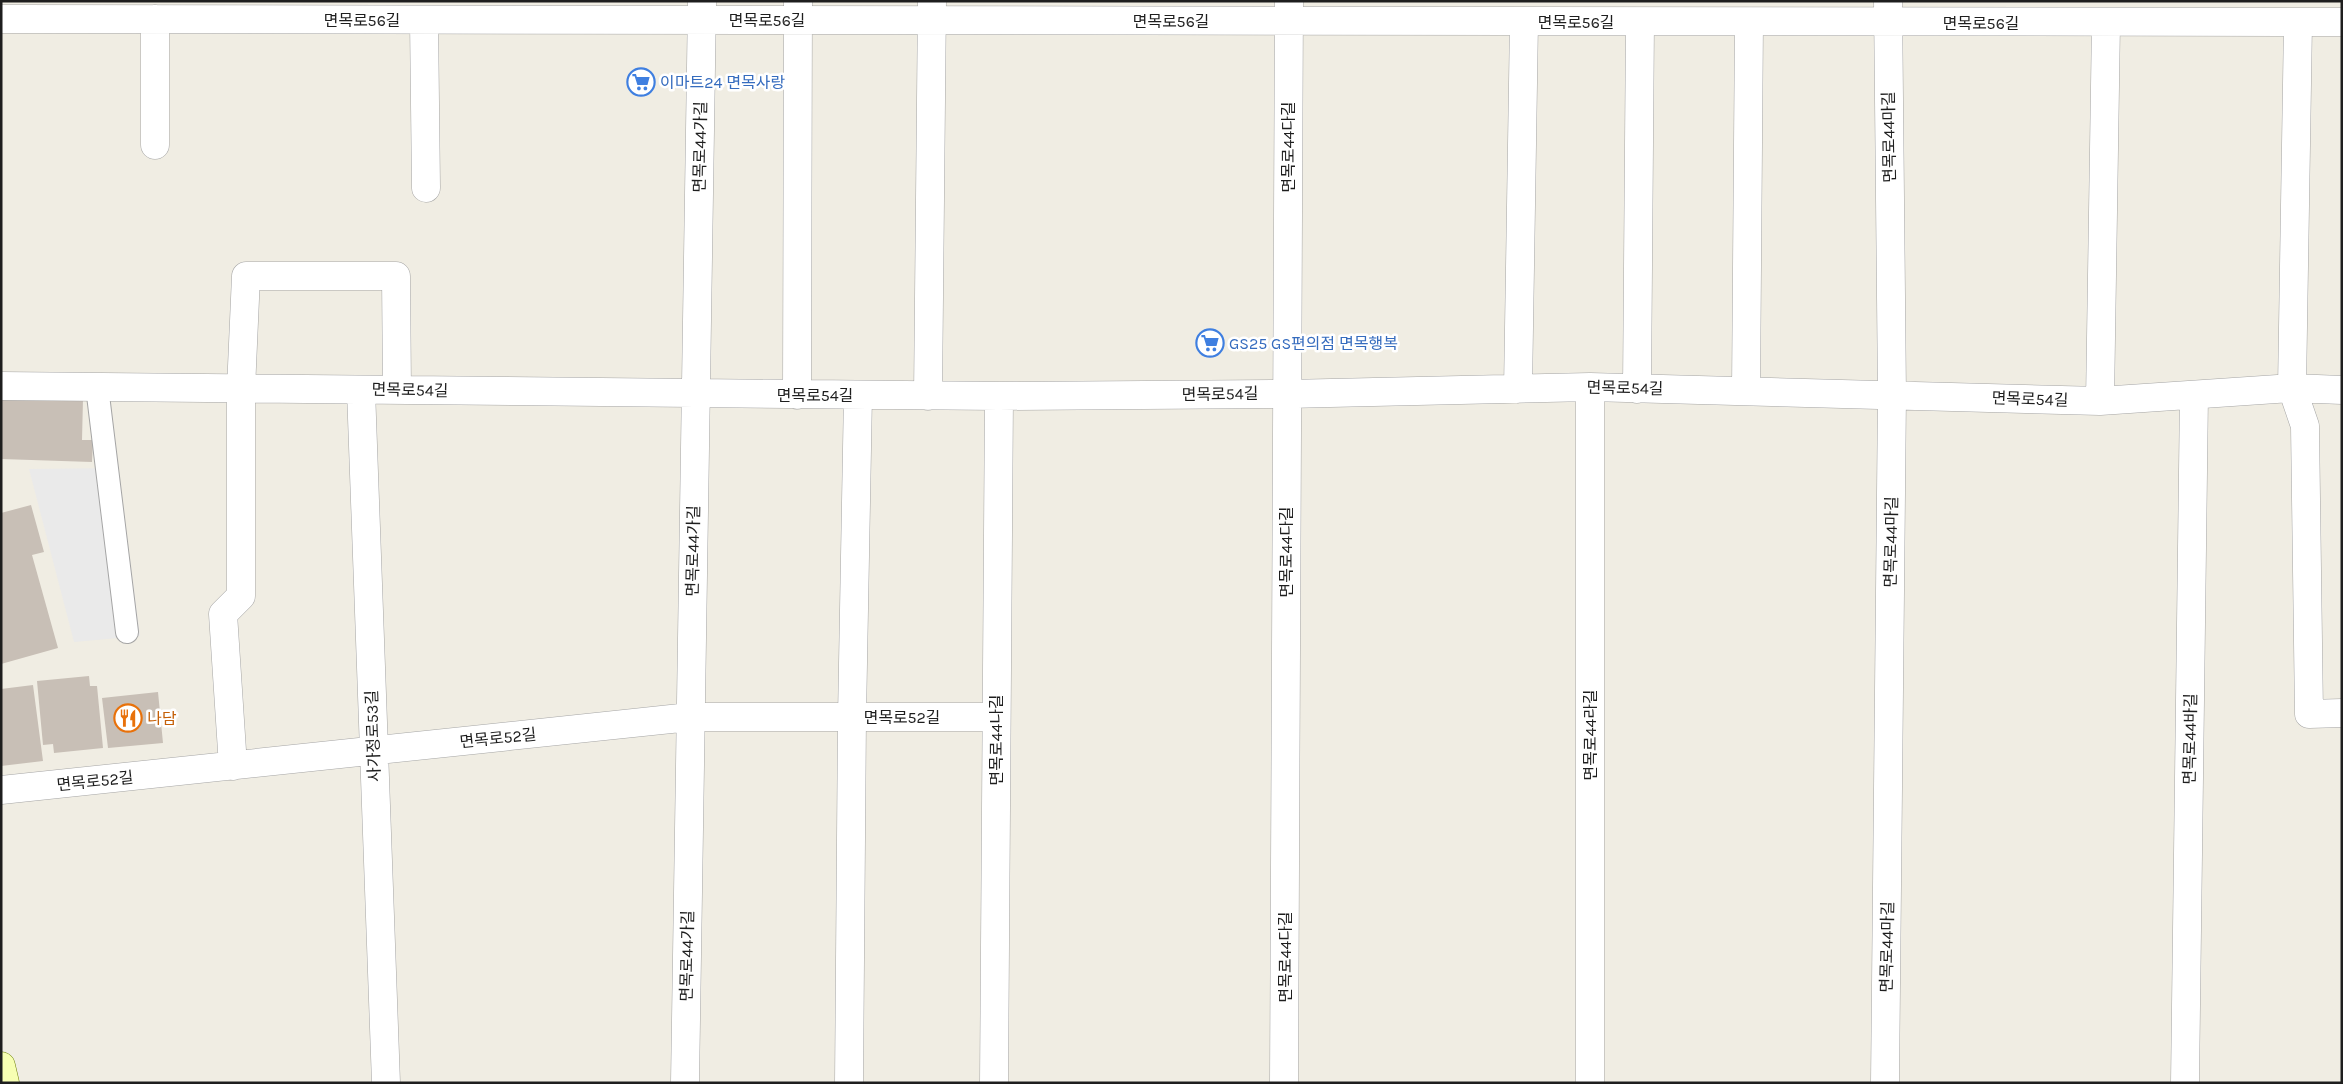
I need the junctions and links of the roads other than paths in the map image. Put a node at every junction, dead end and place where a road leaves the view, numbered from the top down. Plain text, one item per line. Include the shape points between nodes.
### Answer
1 (31, 10) edge
2 (381, 10) edge
3 (702, 11) edge
4 (798, 11) edge
5 (932, 11) edge
6 (1288, 11) edge
7 (1888, 12) edge
8 (2246, 12) edge
9 (1542, 15) edge
10 (1, 19) edge
11 (155, 19) junction
12 (424, 20) junction
13 (1640, 22) junction
14 (1749, 22) junction
15 (2342, 22) edge
16 (2106, 23) junction
17 (2298, 23) junction
18 (155, 145) dead end
19 (426, 188) dead end
20 (1, 386) edge
21 (1590, 386) junction
22 (97, 387) junction
23 (241, 388) junction
24 (2292, 388) junction
25 (1518, 389) junction
26 (1637, 389) junction
27 (361, 390) junction
28 (397, 390) junction
29 (1746, 390) junction
30 (2342, 390) edge
31 (696, 394) junction
32 (1287, 394) junction
33 (797, 395) junction
34 (858, 395) junction
35 (1892, 395) junction
36 (2194, 395) junction
37 (928, 396) junction
38 (998, 396) junction
39 (2100, 401) junction
40 (127, 632) dead end
41 (2342, 713) edge
42 (690, 717) junction
43 (852, 717) junction
44 (996, 717) junction
45 (374, 751) junction
46 (233, 766) junction
47 (1, 790) edge
48 (1, 1066) edge
49 (5, 1083) edge
50 (386, 1083) edge
51 (685, 1083) edge
52 (849, 1083) edge
53 (994, 1083) edge
54 (1284, 1083) edge
55 (1590, 1083) edge
56 (1885, 1083) edge
57 (2185, 1083) edge

1 - 10 street, 면목로56길
1 - 11 street, 면목로56길
2 - 11 street, 면목로56길
2 - 12 street, 면목로56길
3 - 4 street, 면목로56길
3 - 12 street, 면목로56길
3 - 31 street, 면목로44가길
4 - 5 street, 면목로56길
4 - 33 street
5 - 6 street, 면목로56길
5 - 37 street
6 - 9 street, 면목로56길
6 - 32 street, 면목로44다길
7 - 14 street, 면목로56길
7 - 16 street, 면목로56길
7 - 35 street, 면목로44마길
8 - 16 street, 면목로56길
8 - 17 street, 면목로56길
9 - 13 street, 면목로56길
9 - 25 street
11 - 18 street
12 - 19 street
13 - 14 street, 면목로56길
13 - 26 street
14 - 29 street
15 - 17 street, 면목로56길
16 - 39 street
17 - 24 street
20 - 22 street, 면목로54길
21 - 25 street, 면목로54길
21 - 26 street, 면목로54길
21 - 55 street, 면목로44라길
22 - 23 street, 면목로54길
22 - 40 lane
23 - 27 street, 면목로54길
23 - 28 street via 246,276 396,276
23 - 46 street via 241,596 223,614
24 - 30 street, 면목로54길
24 - 36 street, 면목로54길
24 - 41 street via 2305,426 2309,714
25 - 32 street, 면목로54길
26 - 29 street, 면목로54길
27 - 28 street, 면목로54길
27 - 45 street, 사가정로53길
28 - 31 street, 면목로54길
29 - 35 street, 면목로54길
31 - 33 street, 면목로54길
31 - 42 street, 면목로44가길
32 - 38 street, 면목로54길
32 - 54 street, 면목로44다길
33 - 34 street, 면목로54길
34 - 37 street, 면목로54길
34 - 43 street
35 - 39 street, 면목로54길
35 - 56 street, 면목로44마길
36 - 39 street, 면목로54길
36 - 57 street, 면목로44바길
37 - 38 street, 면목로54길
38 - 44 street, 면목로44나길
42 - 43 street, 면목로52길
42 - 45 street, 면목로52길
42 - 51 street, 면목로44가길
43 - 44 street, 면목로52길
43 - 52 street
44 - 53 street, 면목로44나길
45 - 46 street, 면목로52길
45 - 50 street, 사가정로53길
46 - 47 street, 면목로52길
48 - 49 street

